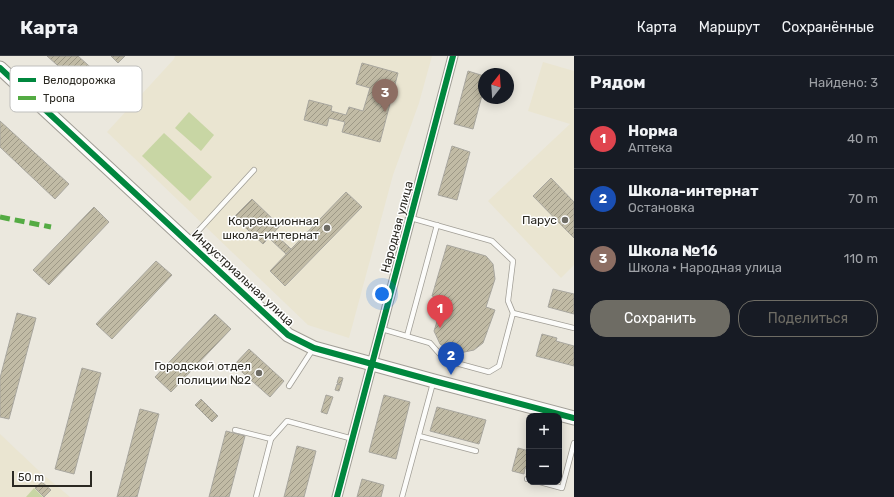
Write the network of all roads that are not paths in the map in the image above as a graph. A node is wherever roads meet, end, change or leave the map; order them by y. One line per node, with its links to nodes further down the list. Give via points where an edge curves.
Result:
1 (453, 56): 6 (street, Народная улица)
2 (0, 68): 3 (street, Индустриальная улица)
3 (10, 77)
4 (48, 112): 8 (street, Индустриальная улица)
5 (254, 170): 8 (lane)
6 (411, 218): 7 (lane); 11 (street, Народная улица)
7 (437, 225): 9 (lane, via 492,241 513,261 508,301); 12 (lane)
8 (188, 242): 13 (street, Индустриальная улица, via 288,335)
9 (513, 313): 10 (lane); 12 (lane, via 500,366 489,372 444,360 430,343)
10 (574, 328)
11 (382, 329): 12 (lane); 14 (street, Народная улица)
12 (407, 336)
13 (314, 348): 14 (street, Индустриальная улица); 16 (lane)
14 (372, 364): 15 (street, Индустриальная улица); 21 (street, Народная улица)
15 (434, 382): 17 (street, Индустриальная улица); 19 (lane)
16 (289, 386)
17 (574, 418)
18 (235, 430): 20 (lane)
19 (419, 436): 23 (lane); 27 (lane)
20 (271, 439): 21 (lane, via 287,421); 25 (lane)
21 (353, 439): 26 (street, Народная улица)
22 (574, 443): 24 (lane, via 562,488)
23 (476, 451)
24 (551, 485)
25 (256, 497)
26 (337, 497)
27 (402, 497)

